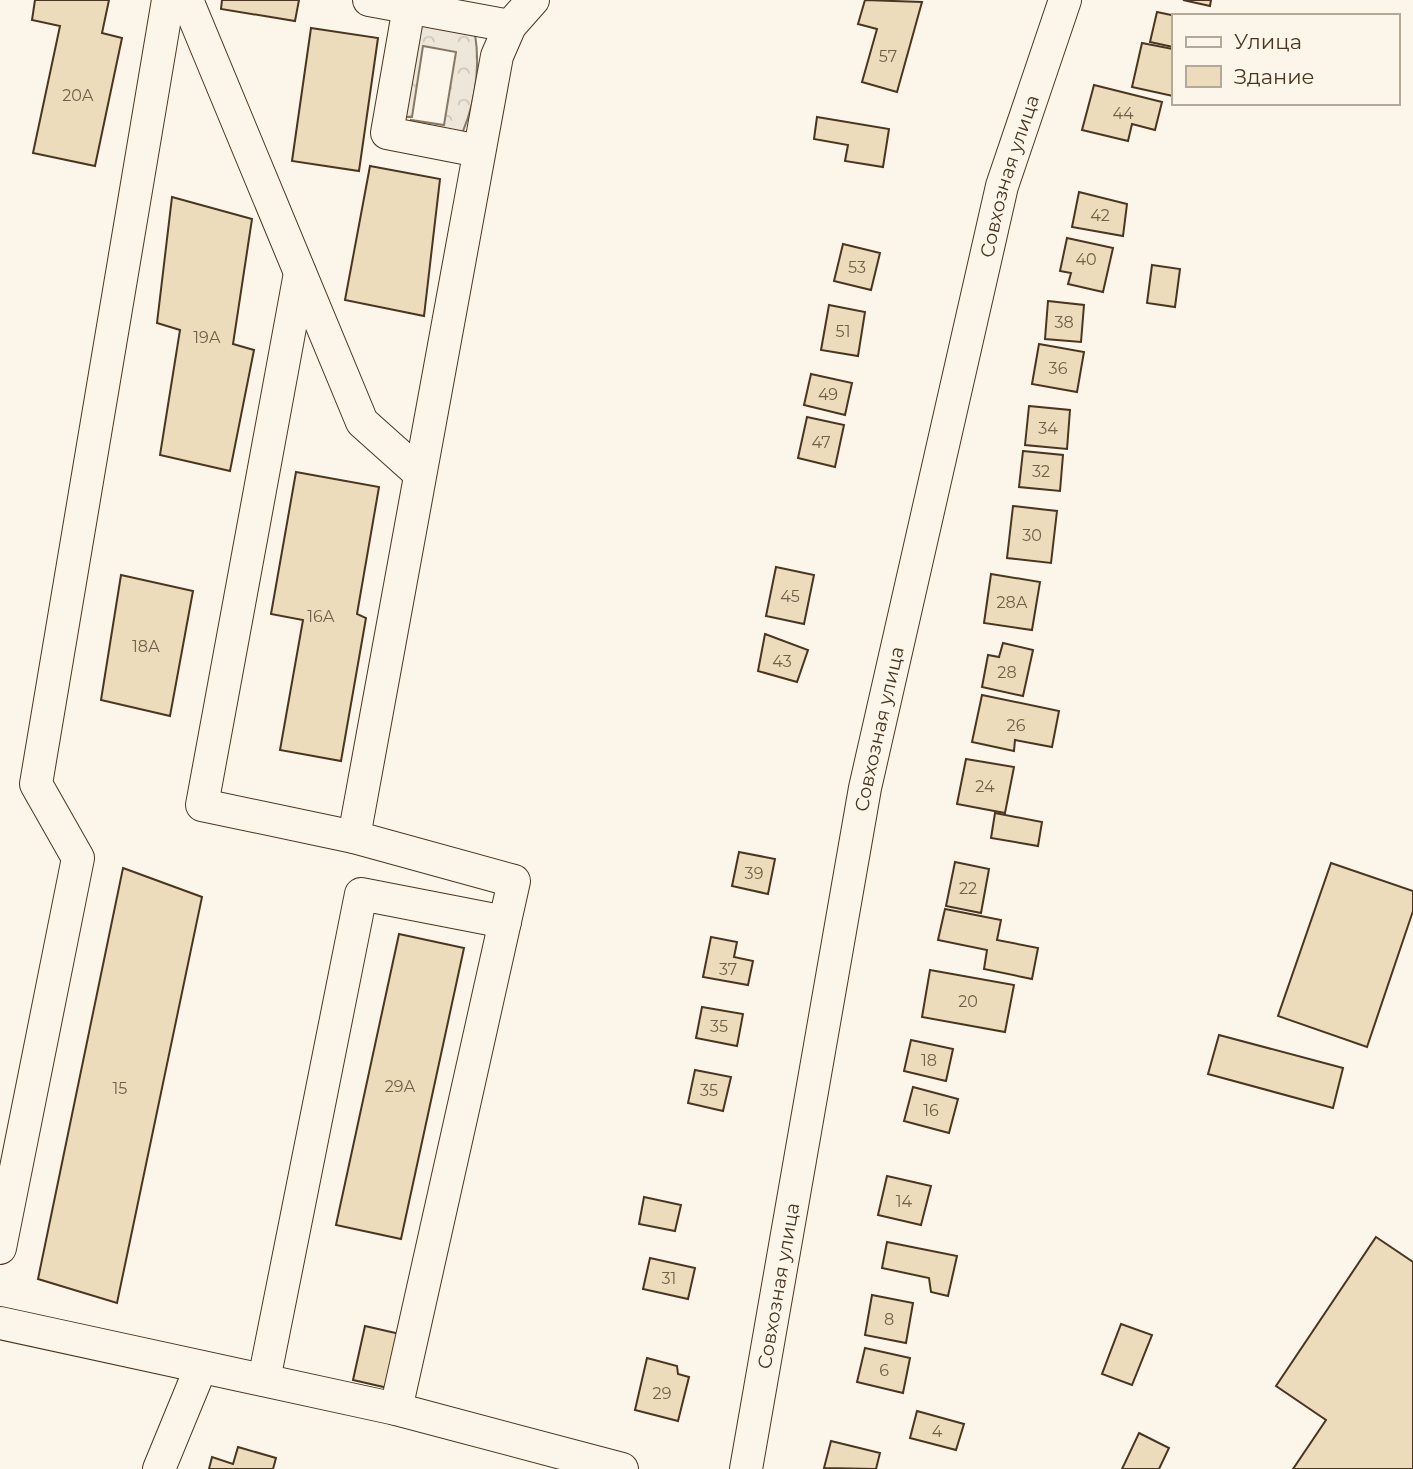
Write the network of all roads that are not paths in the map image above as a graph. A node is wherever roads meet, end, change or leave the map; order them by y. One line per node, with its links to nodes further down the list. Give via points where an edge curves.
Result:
1 (168, 0): 13 (street, via 36,784 78,858)
2 (187, 0): 9 (street)
3 (369, 0): 6 (street)
4 (533, 0): 7 (street)
5 (1065, 0): 20 (street, Совхозная улица, via 1002,186 865,788)
6 (409, 8): 7 (street); 8 (street, via 387,133)
7 (510, 26): 8 (street, via 496,56)
8 (479, 151): 10 (street)
9 (300, 273): 10 (street, via 362,422); 11 (street, via 202,805)
10 (419, 473): 11 (street)
11 (354, 836): 12 (street, via 514,880)
12 (505, 922): 16 (street, via 361,894); 17 (street)
13 (0, 1248)
14 (0, 1323): 15 (street)
15 (201, 1367): 16 (street); 18 (street)
16 (264, 1380): 17 (street)
17 (396, 1409): 19 (street)
18 (159, 1469)
19 (622, 1469)
20 (746, 1469)

